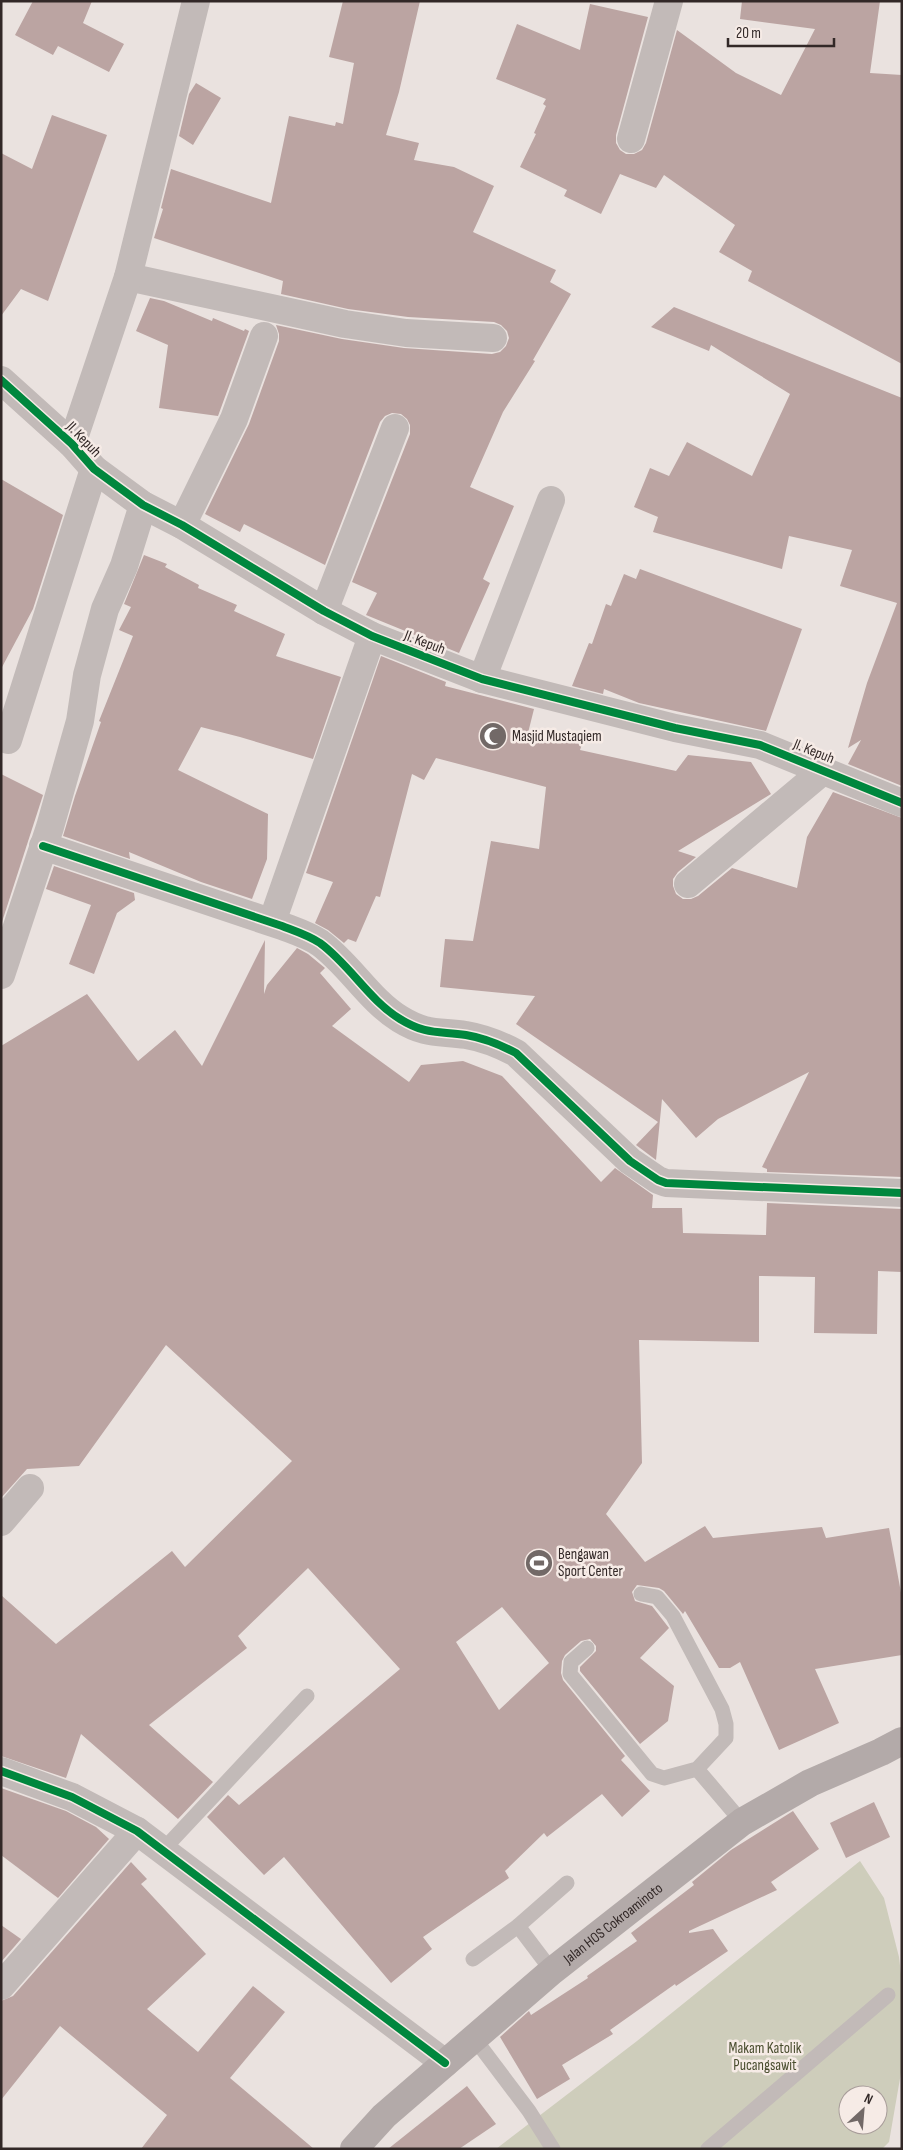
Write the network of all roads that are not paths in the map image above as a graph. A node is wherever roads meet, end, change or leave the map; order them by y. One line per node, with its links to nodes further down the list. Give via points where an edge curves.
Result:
1 (196, 1): 4 (street)
2 (662, 2): 3 (street)
3 (631, 139)
4 (128, 277): 6 (street, via 345,324 406,333); 9 (street)
5 (264, 336): 13 (street, via 234,419)
6 (493, 338)
7 (1, 380): 9 (street, Jl. Kepuh)
8 (395, 428): 14 (street)
9 (72, 444): 10 (street, Jl. Kepuh)
10 (94, 469): 12 (street, Jl. Kepuh); 17 (street)
11 (551, 500): 16 (street)
12 (143, 505): 13 (street, Jl. Kepuh); 20 (street, via 124,566 105,609 87,674 80,722)
13 (182, 526): 14 (street, Jl. Kepuh)
14 (324, 611): 15 (street, Jl. Kepuh)
15 (372, 636): 16 (street, Jl. Kepuh); 22 (street)
16 (482, 679): 18 (street, Jl. Kepuh, via 675,728 760,745)
17 (8, 740)
18 (824, 770): 19 (street, Jl. Kepuh); 21 (street)
19 (902, 803)
20 (43, 846): 22 (street); 23 (street)
21 (688, 884)
22 (272, 922): 24 (street, via 320,943 399,1019 420,1030 497,1042 516,1053 630,1161 666,1184)
23 (1, 975)
24 (902, 1193)
25 (30, 1488): 26 (street)
26 (1, 1522)
27 (641, 1594): 31 (lane, via 656,1596 673,1616 722,1709 726,1738)
28 (586, 1648): 31 (lane, via 571,1662 570,1674 652,1774 664,1778)
29 (307, 1696): 35 (lane)
30 (902, 1741): 33 (main road, Jalan HOS Cokroaminoto, via 810,1783)
31 (697, 1769): 33 (lane)
32 (1, 1771): 34 (street, via 72,1797)
33 (742, 1822): 39 (main road, Jalan HOS Cokroaminoto)
34 (136, 1831): 35 (street); 40 (street)
35 (162, 1851): 43 (street)
36 (567, 1883): 37 (lane)
37 (518, 1926): 38 (lane); 39 (lane)
38 (472, 1959)
39 (552, 1971): 42 (main road, Jalan HOS Cokroaminoto)
40 (1, 1986)
41 (888, 1995): 46 (lane)
42 (474, 2038): 43 (main road, Jalan HOS Cokroaminoto); 45 (lane)
43 (444, 2063): 44 (main road, Jalan HOS Cokroaminoto, via 384,2116)
44 (354, 2149)
45 (553, 2149)
46 (708, 2149)

